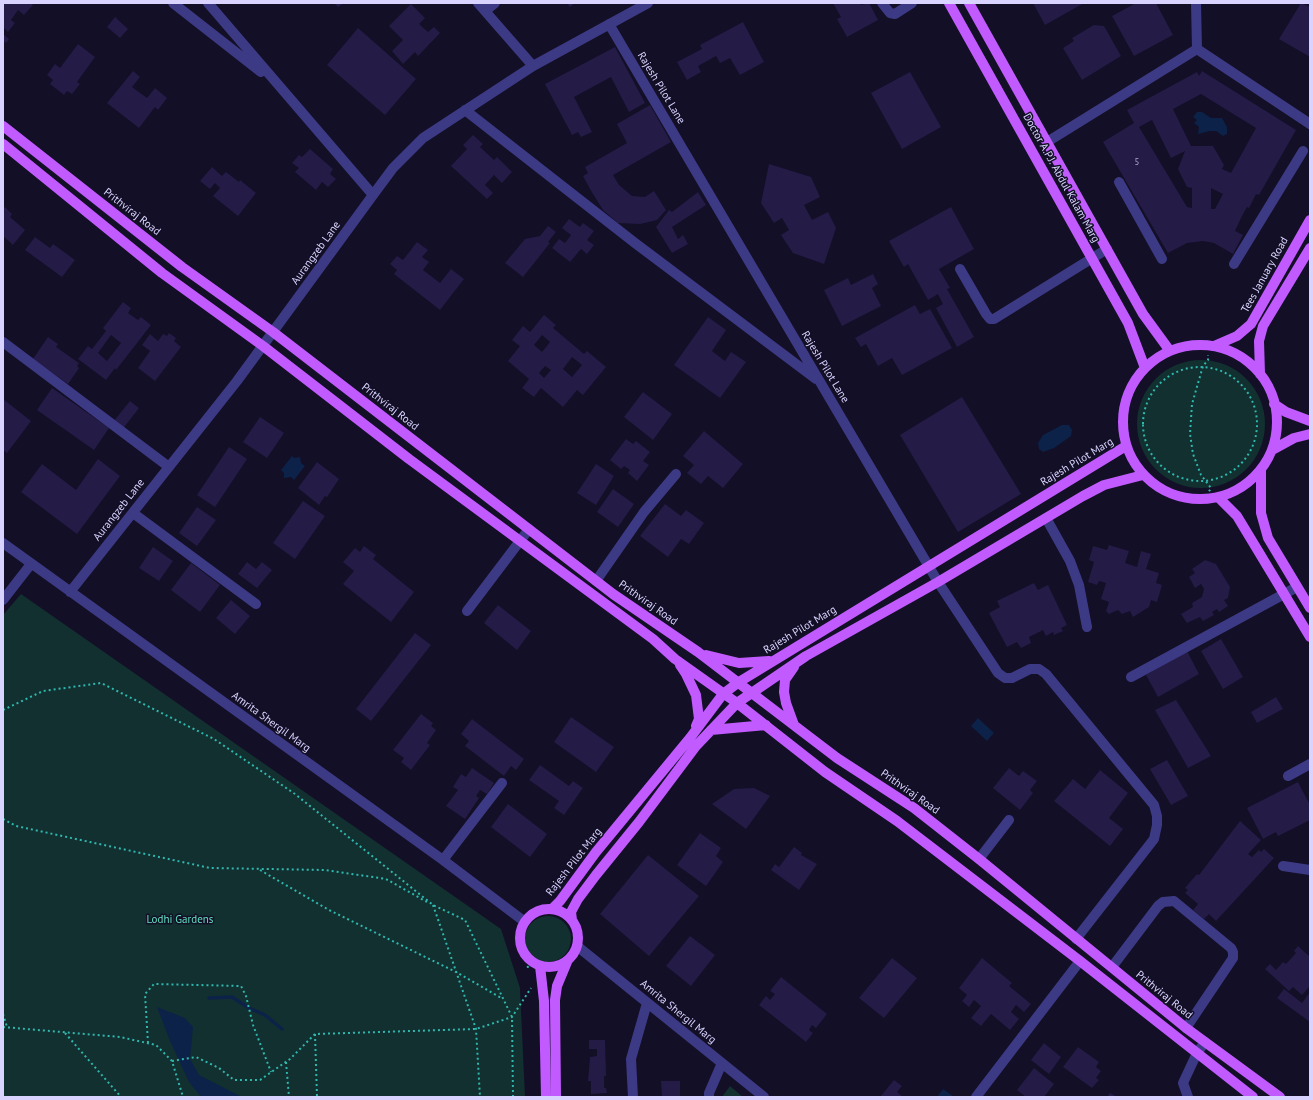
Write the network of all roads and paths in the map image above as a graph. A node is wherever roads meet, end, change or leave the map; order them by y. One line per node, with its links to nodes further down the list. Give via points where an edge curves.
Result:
1 (173, 3): 15 (street)
2 (208, 3): 15 (street)
3 (478, 3): 11 (street)
4 (495, 3): 11 (street)
5 (648, 3): 12 (street, Aurangzeb Lane)
6 (882, 3): 7 (street, via 890,13 895,14)
7 (912, 3)
8 (948, 3): 27 (main road, Doctor A.P.J. Abdul Kalam Marg)
9 (969, 3): 19 (main road, Doctor A.P.J. Abdul Kalam Marg)
10 (1196, 3): 13 (street)
11 (485, 11): 14 (street)
12 (609, 24): 14 (street, Aurangzeb Lane); 39 (street, Rajesh Pilot Lane)
13 (1196, 49): 17 (street); 19 (street)
14 (533, 66): 16 (street, Aurangzeb Lane)
15 (280, 86): 23 (street)
16 (465, 110): 23 (street, Aurangzeb Lane, via 423,138 393,168); 39 (street, via 635,243)
17 (1310, 124)
18 (3, 126): 31 (main road, Prithviraj Road, via 182,267)
19 (1047, 142): 26 (main road, Doctor A.P.J. Abdul Kalam Marg)
20 (3, 144): 33 (main road, via 162,273)
21 (1303, 151): 29 (street)
22 (1119, 182): 28 (street)
23 (373, 195): 31 (street, Aurangzeb Lane)
24 (1310, 220): 34 (main road, Tees January Road, via 1251,324 1238,336)
25 (1310, 248): 38 (main road, via 1264,326 1259,341)
26 (1107, 249): 27 (street); 35 (main road, Doctor A.P.J. Abdul Kalam Marg, via 1143,314)
27 (1092, 258): 30 (street, via 994,319 990,319 986,314); 37 (main road, Doctor A.P.J. Abdul Kalam Marg, via 1128,323)
28 (1162, 259)
29 (1234, 264)
30 (960, 269)
31 (273, 332): 33 (street, Aurangzeb Lane); 54 (main road, Prithviraj Road)
32 (3, 342): 45 (street)
33 (263, 346): 45 (street, Aurangzeb Lane); 55 (main road, via 409,459)
34 (1211, 346): 35 (main road, via 1189,346); 36 (path, via 1208,360); 38 (main road, via 1231,352 1247,361)
35 (1170, 351): 37 (main road)
36 (1202, 366): 49 (path, via 1192,404 1190,434 1193,454 1201,475); 49 (path, via 1225,372 1244,387 1254,403 1258,422 1256,441 1247,458 1234,471); 49 (path, via 1179,370 1160,384 1147,403 1143,427 1149,450 1163,468 1184,480)
37 (1145, 368): 43 (main road, via 1132,385 1125,404 1123,425)
38 (1260, 374): 40 (main road, via 1269,388)
39 (820, 382): 58 (street, Rajesh Pilot Lane)
40 (1274, 404): 41 (main road, via 1286,412); 44 (main road, via 1277,427)
41 (1310, 420)
42 (1310, 434): 44 (main road, via 1294,438)
43 (1126, 446): 48 (main road, via 1133,462); 58 (main road, Rajesh Pilot Marg)
44 (1272, 450): 46 (main road)
45 (169, 467): 52 (street, Aurangzeb Lane)
46 (1261, 469): 50 (main road, via 1249,482); 61 (main road, via 1261,513 1268,538)
47 (676, 474): 59 (street, via 644,512)
48 (1143, 475): 51 (main road, via 1161,489 1182,498); 53 (main road, via 1104,485)
49 (1208, 482): 51 (path, via 1211,488)
50 (1219, 498): 51 (main road); 63 (main road, via 1237,516)
51 (1204, 500)
52 (133, 513): 62 (street, Aurangzeb Lane); 65 (street)
53 (1046, 518): 60 (main road); 68 (street, via 1079,586)
54 (529, 529): 55 (street); 59 (main road, Prithviraj Road)
55 (521, 540): 67 (street); 73 (main road, via 653,639)
56 (3, 544): 57 (street, Amrita Shergil Marg)
57 (31, 564): 62 (street, Amrita Shergil Marg); 64 (street)
58 (929, 566): 60 (street, Rajesh Pilot Lane); 72 (main road, Rajesh Pilot Marg)
59 (596, 581): 70 (main road, Prithviraj Road)
60 (938, 582): 71 (main road); 98 (street, Rajesh Pilot Lane, via 998,673 1005,678 1012,678 1030,669 1039,669 1046,674 1154,805 1157,816 1154,839)
61 (1297, 587): 63 (street); 66 (main road)
62 (70, 592): 90 (street, Amrita Shergil Marg)
63 (1284, 594): 69 (main road); 74 (street)
64 (3, 600)
65 (256, 604)
66 (1310, 608)
67 (466, 611)
68 (1087, 627)
69 (1310, 636)
70 (698, 652): 72 (main road, via 739,663 767,662); 75 (main road, Prithviraj Road)
71 (806, 656): 76 (main road); 81 (main road, via 785,680 786,703)
72 (778, 658): 75 (main road, Rajesh Pilot Marg)
73 (675, 659): 77 (main road); 83 (main road, via 692,685 699,708 699,719)
74 (1131, 677)
75 (739, 682): 76 (main road, Prithviraj Road); 77 (main road, Rajesh Pilot Marg)
76 (752, 692): 78 (main road); 81 (main road, Prithviraj Road)
77 (723, 694): 78 (main road); 83 (main road, Rajesh Pilot Marg)
78 (737, 703): 80 (main road); 82 (main road)
79 (3, 710): 94 (path, via 43,691 101,682 214,739 295,794)
80 (766, 725): 82 (main road); 101 (main road, via 825,772 897,821)
81 (795, 725): 89 (main road, Prithviraj Road, via 837,758 914,808)
82 (711, 730): 96 (main road, via 582,894 571,912)
83 (690, 738): 95 (main road, Rajesh Pilot Marg)
84 (1310, 764): 85 (street)
85 (1288, 776)
86 (502, 783): 90 (street)
87 (3, 819): 92 (path, via 16,826 210,868)
88 (1008, 820): 89 (street)
89 (980, 859): 98 (main road, Prithviraj Road)
90 (443, 860): 97 (street, Amrita Shergil Marg)
91 (1283, 866): 93 (street)
92 (259, 869): 94 (path, via 325,870 386,879); 106 (path, via 328,910)
93 (1310, 870)
94 (433, 905): 106 (path); 108 (path, via 465,920)
95 (552, 909): 96 (main road, via 561,911); 97 (main road, via 535,913)
96 (572, 920): 99 (main road, via 578,932)
97 (525, 922): 100 (main road, via 520,939)
98 (1076, 939): 104 (main road, Prithviraj Road)
99 (577, 946): 102 (main road); 109 (street, Amrita Shergil Marg)
100 (526, 956): 103 (main road); 105 (path)
101 (1080, 961): 120 (main road); 136 (street)
102 (567, 962): 103 (main road, via 554,967); 132 (main road, via 557,986 555,1000)
103 (540, 966): 131 (main road, via 544,1001)
104 (1112, 967): 114 (main road, Prithviraj Road); 114 (street, via 1158,906 1163,902 1174,901 1233,952 1232,958)
105 (529, 971)
106 (456, 972): 108 (path); 115 (path)
107 (532, 987): 111 (path)
108 (502, 998): 111 (path)
109 (647, 1003): 123 (street, Amrita Shergil Marg); 133 (street, via 631,1059)
110 (3, 1014): 113 (path)
111 (512, 1017): 115 (path); 130 (path)
112 (3, 1027): 113 (path)
113 (7, 1027): 116 (path)
114 (1186, 1028): 118 (main road, Prithviraj Road)
115 (476, 1029): 117 (path); 129 (path)
116 (64, 1032): 119 (path, via 120,1037); 125 (path)
117 (315, 1034): 122 (path); 128 (path)
118 (1205, 1042): 120 (street); 139 (main road, Prithviraj Road)
119 (148, 1043): 121 (path, via 156,1045); 124 (path, via 145,994 154,984 241,986)
120 (1197, 1054): 137 (street, via 1184,1083); 138 (main road)
121 (172, 1061): 124 (path, via 196,1057 219,1068 234,1080 260,1080); 126 (path)
122 (286, 1062): 124 (path); 127 (path)
123 (722, 1063): 134 (street); 135 (street, Amrita Shergil Marg)
124 (271, 1072)
125 (121, 1097)
126 (183, 1097)
127 (289, 1097)
128 (318, 1097)
129 (480, 1097)
130 (514, 1097)
131 (546, 1097)
132 (556, 1097)
133 (633, 1097)
134 (709, 1097)
135 (764, 1097)
136 (976, 1097)
137 (1188, 1097)
138 (1253, 1097)
139 (1280, 1097)

